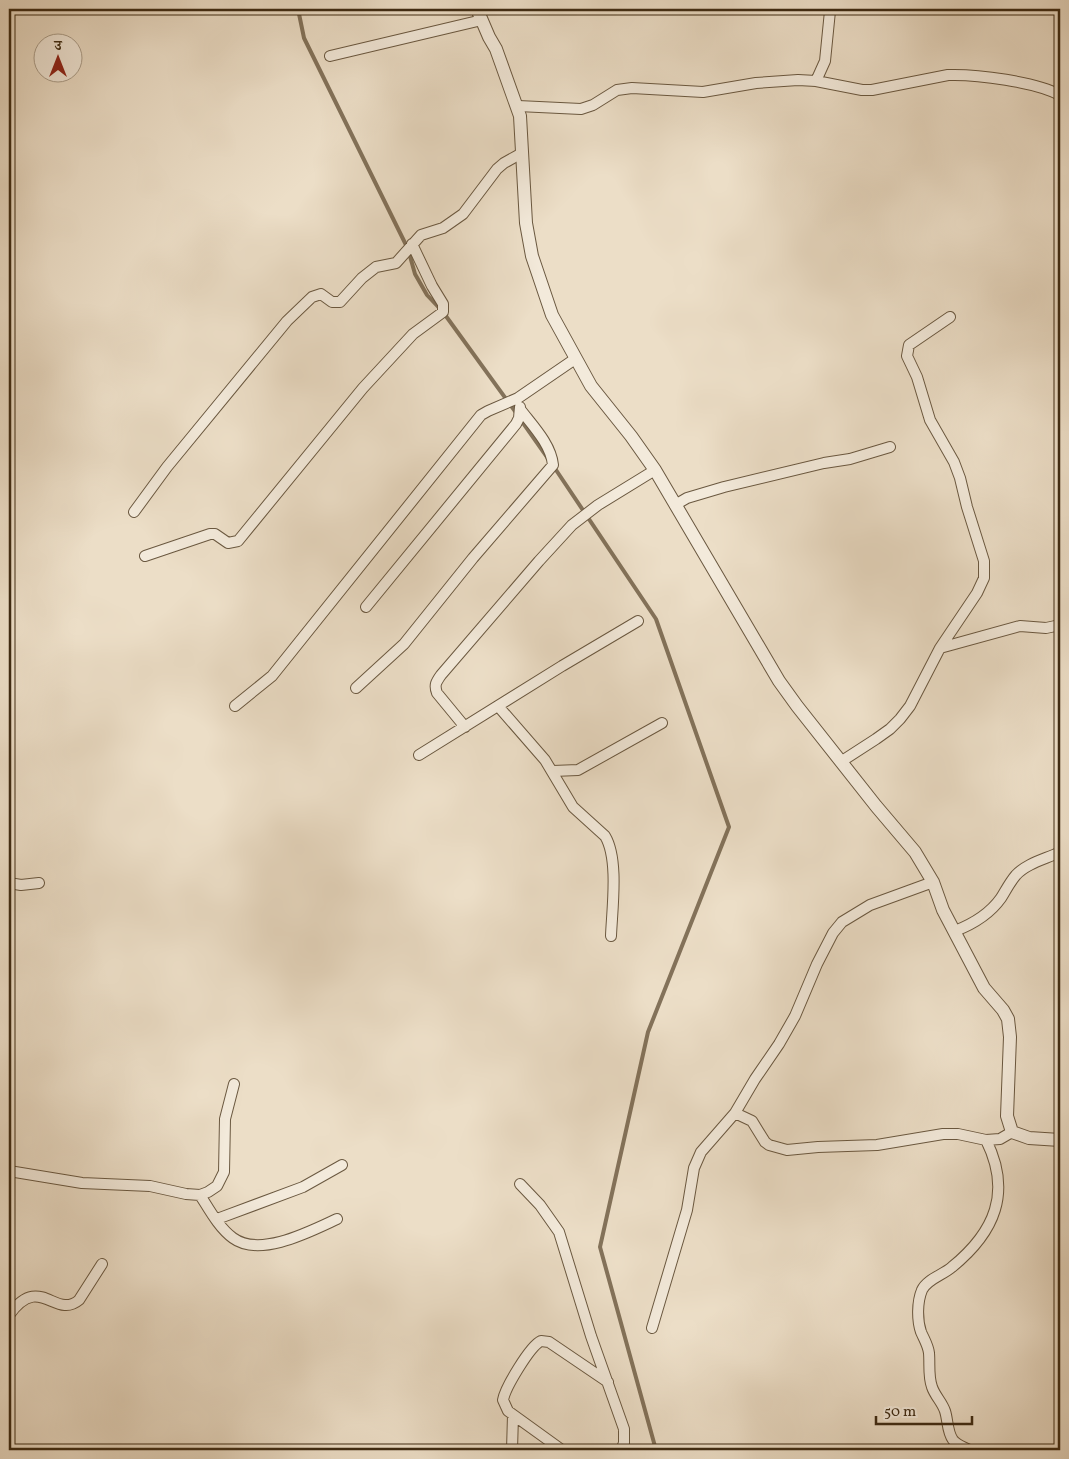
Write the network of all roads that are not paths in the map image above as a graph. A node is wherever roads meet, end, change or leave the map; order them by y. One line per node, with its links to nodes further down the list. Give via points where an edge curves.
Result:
1 (830, 11): 4 (street, via 825,61)
2 (480, 14): 3 (street); 6 (street)
3 (330, 56)
4 (816, 81): 5 (street, via 872,90 960,75 1048,88); 6 (street, via 756,83 703,92 632,88 617,90 581,109)
5 (1060, 95)
6 (518, 106): 7 (street)
7 (522, 153): 8 (street, via 496,169 463,214 443,228 426,232); 10 (street, via 526,223 532,256 552,315)
8 (412, 244): 16 (street, via 396,263 380,265 371,271 340,302 332,302 318,294 305,303 287,321); 17 (street, via 443,304 443,312 413,334 363,388 238,541 228,543 210,534)
9 (950, 317): 21 (street, via 909,345 907,356 930,420 954,462 984,561 982,585)
10 (575, 359): 11 (street); 14 (street, via 591,386)
11 (521, 396): 12 (street); 23 (street, via 481,415 272,676)
12 (520, 409): 18 (street, via 513,429); 22 (street, via 547,447 553,465 404,644)
13 (890, 447): 15 (street, via 724,487)
14 (655, 470): 15 (street); 26 (street, via 581,518 539,561 436,682 437,693)
15 (675, 504): 28 (street, via 779,681)
16 (134, 512)
17 (145, 556)
18 (366, 607)
19 (638, 621): 24 (street)
20 (1060, 625): 21 (street, via 1046,628 1020,626)
21 (940, 648): 28 (street, via 900,719)
22 (356, 688)
23 (234, 706)
24 (498, 706): 26 (street); 29 (street)
25 (662, 723): 29 (street, via 578,770)
26 (465, 727): 27 (street)
27 (419, 755)
28 (842, 761): 31 (street, via 915,852)
29 (553, 771): 35 (street, via 573,807 605,836 611,848)
30 (1060, 852): 34 (street, via 1023,869 994,907)
31 (933, 882): 34 (street); 37 (street, via 870,905 842,922 816,964 795,1016)
32 (9, 883): 33 (street)
33 (39, 884)
34 (955, 931): 38 (street, via 984,988 1008,1019 1007,1116)
35 (611, 936)
36 (234, 1084): 44 (street, via 225,1119 224,1172 216,1186)
37 (735, 1113): 39 (street, via 752,1121 764,1142 787,1150 877,1145 943,1134); 49 (street, via 701,1152 694,1168 686,1210)
38 (1012, 1132): 39 (street, via 1000,1140); 40 (street, via 1029,1138)
39 (986, 1140): 55 (street, via 997,1176 994,1215 962,1259 926,1285 920,1299 920,1330 928,1347 932,1386 945,1409 950,1435 957,1444)
40 (1060, 1140)
41 (342, 1165): 45 (street, via 303,1187)
42 (9, 1172): 44 (street, via 82,1183 144,1185)
43 (520, 1184): 50 (street, via 559,1232)
44 (200, 1195): 45 (street)
45 (217, 1219): 46 (street, via 233,1239 248,1245 280,1242)
46 (337, 1219)
47 (102, 1264): 48 (street, via 74,1304 60,1305 35,1296 19,1303)
48 (9, 1315)
49 (652, 1328)
50 (608, 1382): 51 (street, via 549,1342 541,1341 533,1348 504,1395 504,1407); 54 (street, via 624,1429)
51 (513, 1415): 52 (street); 53 (street)
52 (512, 1450)
53 (562, 1450)
54 (622, 1450)
55 (969, 1450)

